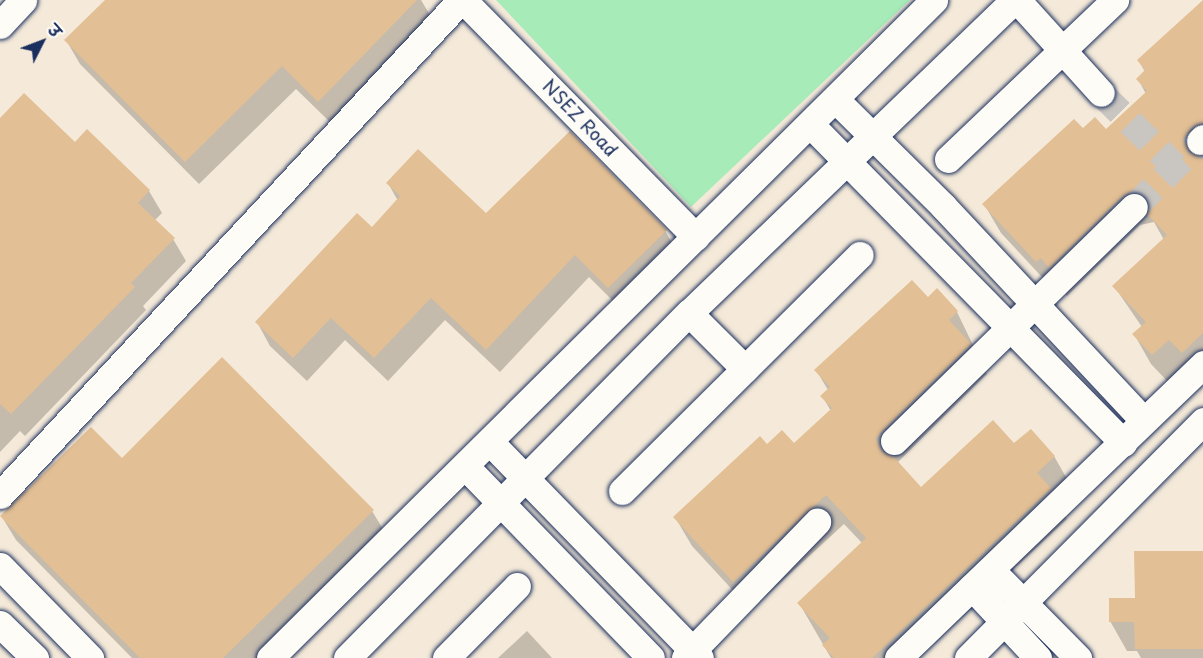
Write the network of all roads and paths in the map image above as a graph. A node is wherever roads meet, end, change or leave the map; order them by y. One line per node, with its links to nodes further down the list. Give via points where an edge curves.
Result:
1 (23, 0): 6 (lane)
2 (462, 0): 15 (lane, NSEZ Road); 31 (lane)
3 (934, 0): 9 (lane)
4 (1015, 0): 7 (lane); 11 (lane)
5 (1115, 0): 7 (lane)
6 (0, 25)
7 (1061, 50): 8 (lane); 12 (lane)
8 (1101, 93)
9 (835, 99): 10 (lane); 11 (lane)
10 (810, 124): 13 (lane); 15 (lane)
11 (872, 134): 13 (lane); 17 (lane)
12 (948, 159)
13 (849, 160): 18 (lane); 19 (lane)
14 (1134, 207): 17 (lane)
15 (696, 237): 25 (lane)
16 (860, 255): 21 (lane)
17 (1036, 305): 19 (lane); 22 (lane)
18 (689, 314): 21 (lane); 29 (lane)
19 (1014, 327): 24 (lane); 26 (lane)
20 (1203, 364): 22 (lane)
21 (745, 369): 30 (lane)
22 (1144, 421): 26 (lane)
23 (1203, 421): 33 (lane)
24 (894, 441)
25 (490, 442): 27 (lane); 29 (lane)
26 (1124, 443): 28 (lane)
27 (465, 466): 32 (lane); 44 (lane)
28 (1094, 471): 33 (lane); 36 (lane)
29 (526, 478): 32 (lane); 41 (lane)
30 (622, 490)
31 (0, 495)
32 (500, 504): 45 (lane); 47 (lane)
33 (1122, 504): 38 (lane)
34 (817, 522): 41 (lane)
35 (0, 566): 43 (lane)
36 (982, 579): 38 (lane); 39 (lane); 48 (lane)
37 (517, 586): 46 (lane)
38 (1024, 604): 39 (lane); 51 (lane)
39 (1005, 623): 49 (lane); 50 (lane)
40 (0, 624): 42 (lane)
41 (693, 656)
42 (35, 658)
43 (90, 658)
44 (270, 658)
45 (347, 658)
46 (446, 658)
47 (651, 658)
48 (898, 658)
49 (968, 658)
50 (1038, 658)
51 (1078, 658)

